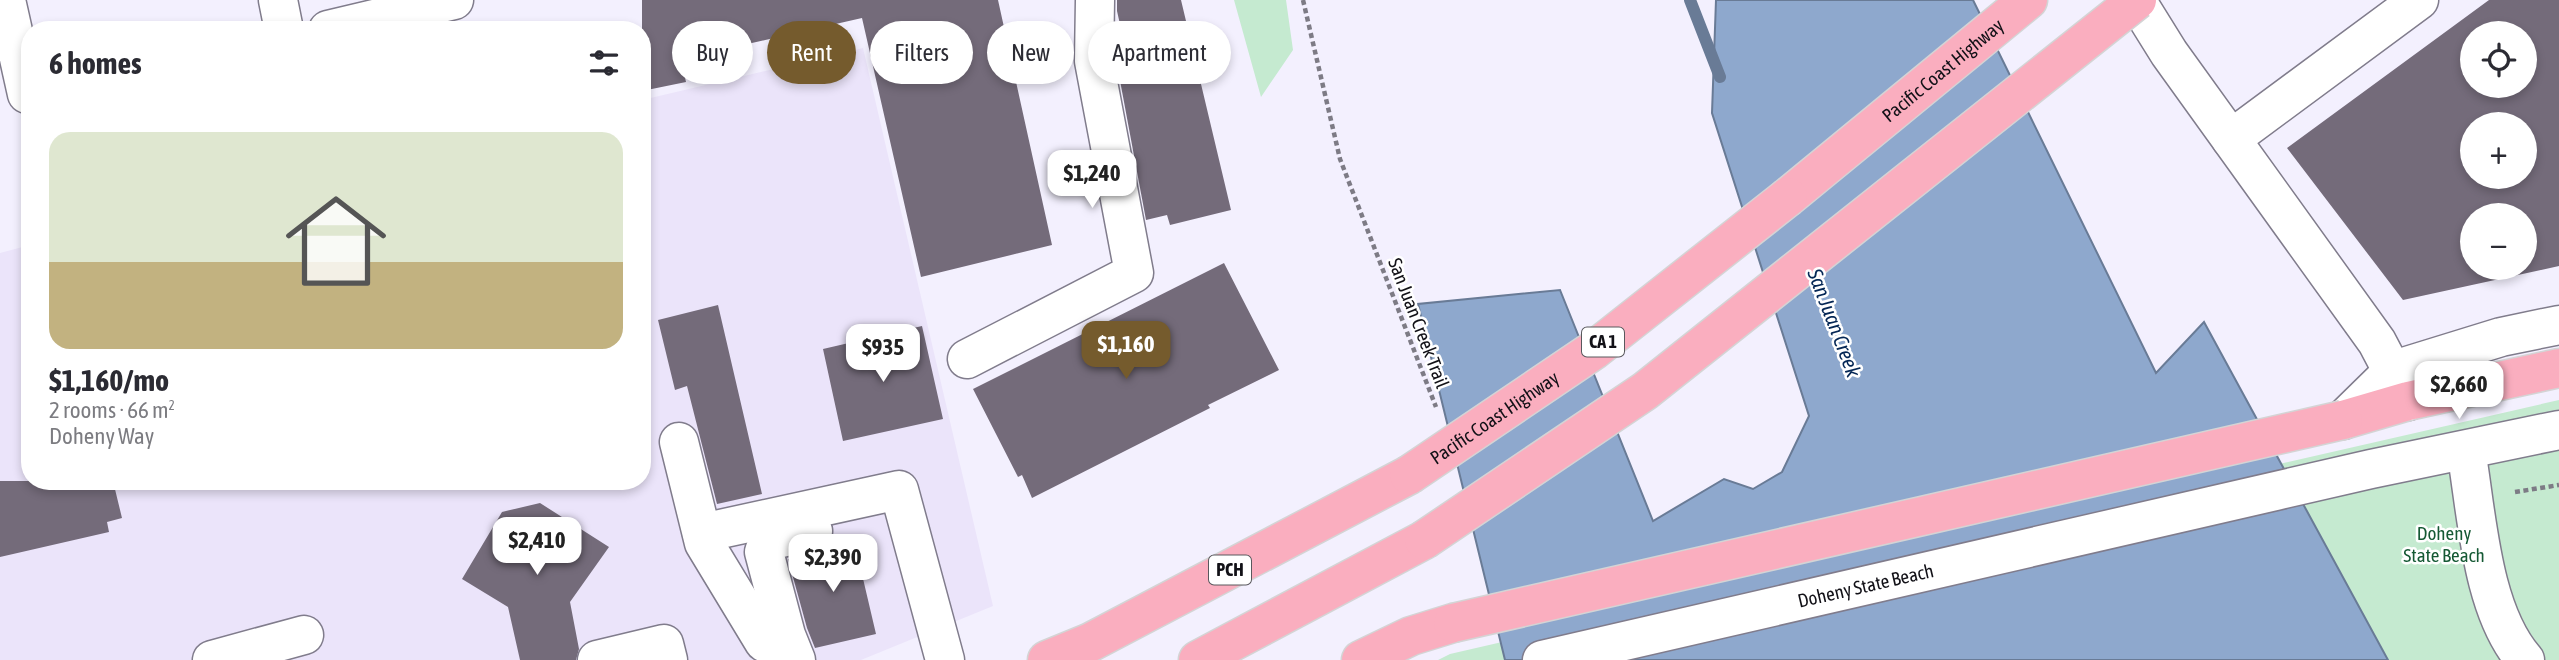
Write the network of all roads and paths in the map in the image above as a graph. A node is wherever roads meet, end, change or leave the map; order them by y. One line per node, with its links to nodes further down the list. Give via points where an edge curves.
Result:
1 (6, 0): 12 (street)
2 (278, 0): 10 (street)
3 (454, 0): 11 (street)
4 (1095, 0): 16 (street, via 1094,61 1134,273)
5 (1303, 0): 19 (path, San Juan Creek Trail, via 1339,159)
6 (1995, 0): 14 (highway)
7 (2028, 0): 14 (highway, Pacific Coast Highway / CA 1)
8 (2137, 0): 13 (street); 33 (highway, bridge, via 1646,391 1424,540)
9 (2419, 0): 13 (street)
10 (282, 21)
11 (366, 21)
12 (19, 95)
13 (2231, 139): 18 (street, via 2377,342)
14 (1788, 197): 23 (highway, Pacific Coast Highway / CA 1, bridge, via 1594,349)
15 (2559, 325): 18 (street, via 2501,337)
16 (967, 359)
17 (2559, 368): 18 (highway)
18 (2401, 385): 34 (highway, bridge, via 2343,420 1453,623 1410,636)
19 (1437, 411)
20 (2559, 430): 22 (street, Doheny State Beach)
21 (678, 442): 25 (street)
22 (2466, 450): 35 (street, Doheny State Beach); 36 (street, via 2487,582 2513,646)
23 (1409, 475): 32 (highway, Pacific Coast Highway / PCH, via 1091,642)
24 (904, 511): 25 (street, via 899,490); 30 (street, via 768,541 764,552); 31 (street)
25 (702, 533): 30 (street, via 764,642)
26 (304, 635): 27 (street)
27 (212, 660)
28 (597, 660): 29 (street, via 664,644)
29 (668, 660)
30 (795, 660)
31 (946, 660)
32 (1047, 660)
33 (1198, 660)
34 (1362, 660)
35 (1542, 660)
36 (2525, 660)

